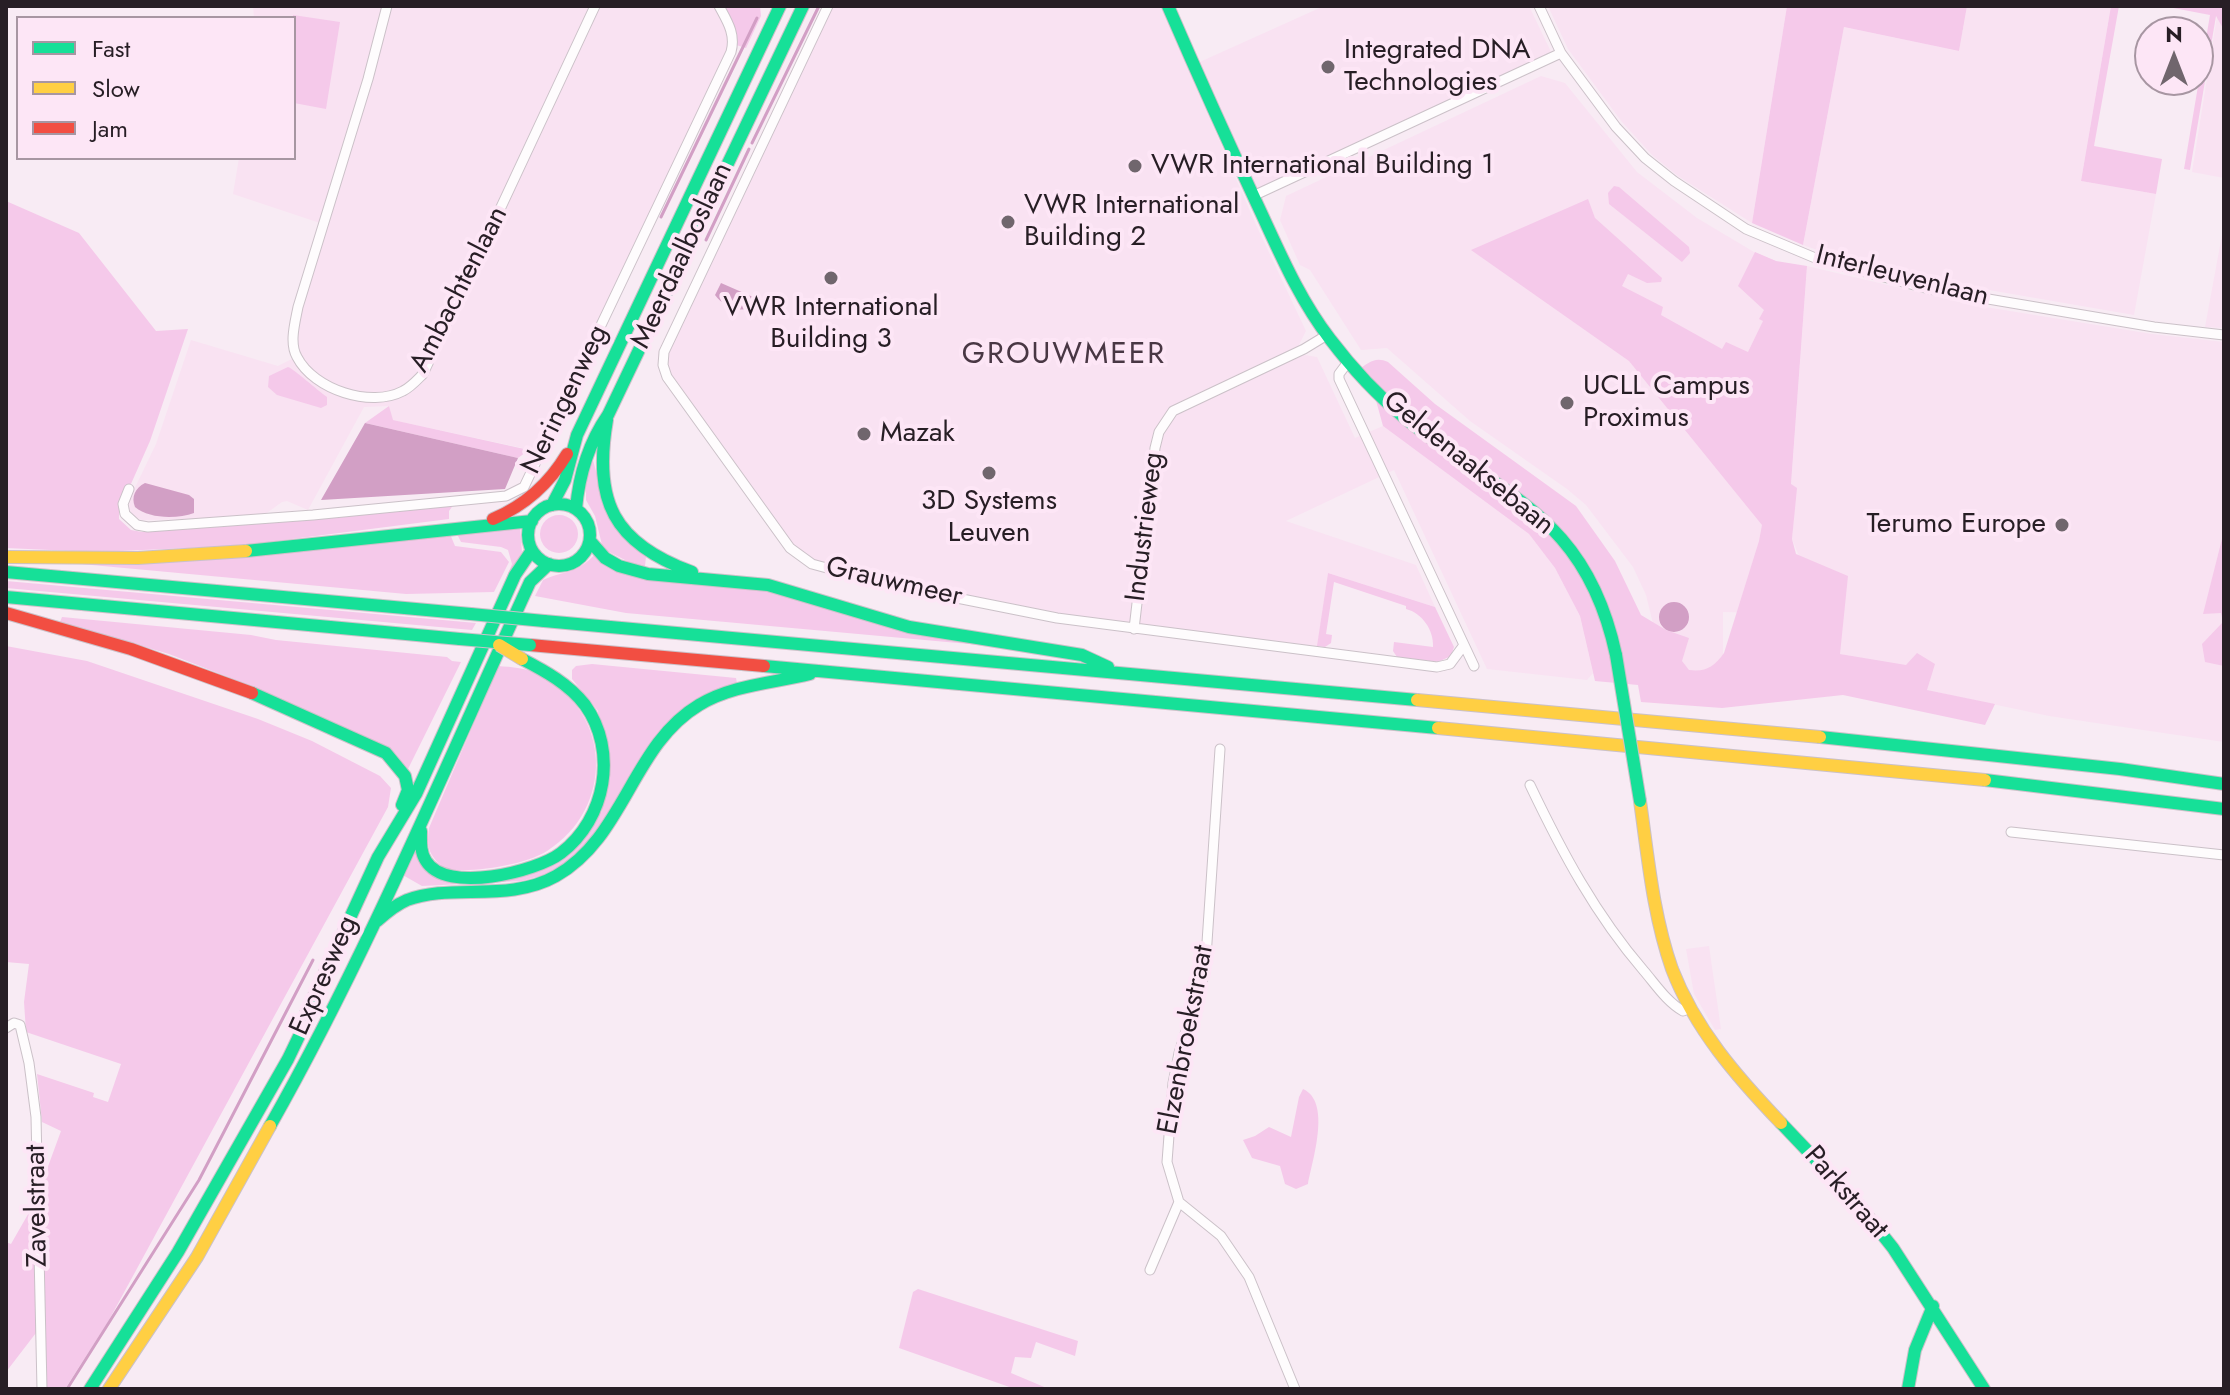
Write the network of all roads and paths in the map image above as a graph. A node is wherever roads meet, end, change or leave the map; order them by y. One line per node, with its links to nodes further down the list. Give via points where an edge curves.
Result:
1 (387, 6): 2 (street, Ambachtenlaan, via 293,332 297,357 313,377 330,388 375,398 405,390 423,374)
2 (595, 6)
3 (719, 6): 16 (street, Neringenweg, via 730,27 731,52 524,487 506,496 148,527 125,514)
4 (828, 6): 29 (street, Grauwmeer, via 664,352 667,377 790,548 812,564 927,593)
5 (1168, 6): 10 (main road, Geldenaaksebaan)
6 (1539, 6): 9 (street, Interleuvenlaan)
7 (776, 9): 15 (main road, Meerdaalboslaan)
8 (800, 9): 14 (main road, Meerdaalboslaan)
9 (1561, 53): 10 (street); 12 (street, Interleuvenlaan, via 1645,158 1709,207 1778,243 1820,260 1929,289)
10 (1253, 196): 11 (main road, Geldenaaksebaan)
11 (1327, 335): 13 (main road, Geldenaaksebaan); 29 (street, Industrieweg, via 1173,411 1164,421 1155,448)
12 (2224, 335)
13 (1348, 362): 31 (street, Geldenaaksebaan, via 1339,379); 39 (main road, Geldenaaksebaan, bridge, via 1402,415 1536,511 1580,563 1609,624)
14 (608, 415): 18 (main road, Meerdaalboslaan, via 587,450); 26 (main road, via 602,480 625,533 651,555)
15 (577, 435): 17 (main road, Meerdaalboslaan); 20 (main road, via 532,498)
16 (129, 489)
17 (552, 505): 18 (main road); 19 (main road, Meerdaalboslaan)
18 (576, 509): 21 (main road, via 588,524)
19 (532, 521): 20 (main road); 22 (main road)
20 (473, 527): 23 (main road, via 222,555)
21 (590, 541): 24 (main road, via 577,560); 26 (main road, via 619,566)
22 (532, 550): 24 (main road); 38 (main road, Expresweg, via 515,575)
23 (6, 557)
24 (549, 564): 41 (main road, Expresweg, via 530,582)
25 (6, 572): 34 (main road, bridge)
26 (712, 579): 34 (main road, via 768,585 909,627 1082,655)
27 (6, 597): 30 (main road, bridge)
28 (6, 613): 43 (main road, via 131,649 247,691 386,753 401,768 408,790)
29 (1134, 629): 31 (street, Grauwmeer, via 1437,667 1450,664)
30 (494, 642): 33 (main road, bridge); 41 (main road, bridge, via 555,675 589,708 606,768 603,789 589,822 571,844 529,869 445,877 427,863)
31 (1464, 645): 32 (street, Geldenaaksebaan)
32 (1474, 666)
33 (819, 671): 40 (main road, via 1885,769); 46 (main road, via 737,687 682,716 656,745 605,832 557,876 500,892)
34 (1120, 673): 36 (main road, via 1841,739)
35 (1220, 749): 50 (street, Elzenbroekstraat, via 1205,972 1179,1053 1167,1148)
36 (2224, 784)
37 (1530, 785): 48 (street, Parkstraat, via 1565,858 1618,941 1670,1002 1684,1011)
38 (416, 794): 43 (main road, Expresweg); 45 (main road, via 390,855)
39 (1640, 801): 48 (main road, Parkstraat, via 1662,934)
40 (2224, 809)
41 (421, 828): 45 (main road, Expresweg)
42 (2011, 832): 44 (street)
43 (390, 834): 54 (main road, Expresweg, via 301,1032 254,1122)
44 (2224, 855)
45 (395, 878): 46 (main road); 47 (main road, Expresweg)
46 (429, 895): 47 (main road, via 403,901)
47 (374, 923): 55 (main road, Expresweg, via 313,1049 197,1257)
48 (1690, 1008): 52 (main road, Parkstraat, via 1725,1059 1858,1204)
49 (6, 1028): 53 (street, Zavelstraat, via 20,1025 36,1117)
50 (1179, 1202): 51 (street); 56 (street, via 1221,1236 1249,1277)
51 (1150, 1270)
52 (1933, 1306): 57 (main road, via 1915,1350); 58 (main road, Parkstraat)
53 (42, 1389)
54 (90, 1389)
55 (109, 1389)
56 (1295, 1389)
57 (1908, 1389)
58 (1984, 1389)

